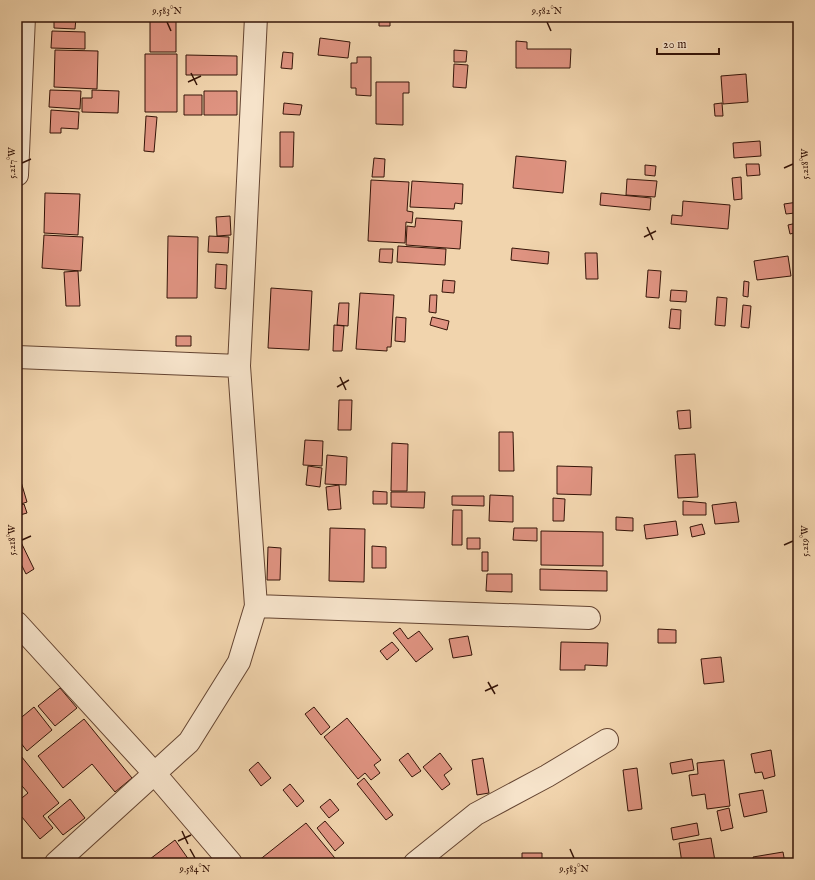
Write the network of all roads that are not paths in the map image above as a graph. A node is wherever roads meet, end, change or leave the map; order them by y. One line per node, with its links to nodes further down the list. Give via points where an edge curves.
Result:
1 (24, 17): 3 (street)
2 (256, 17): 5 (street)
3 (17, 175)
4 (17, 357): 5 (street)
5 (239, 366): 6 (street)
6 (256, 606): 7 (street); 10 (street, via 239,662 189,742)
7 (589, 618)
8 (17, 623): 10 (street)
9 (607, 740): 13 (street, via 476,814)
10 (155, 774): 11 (street); 12 (street)
11 (56, 863)
12 (231, 863)
13 (415, 863)

